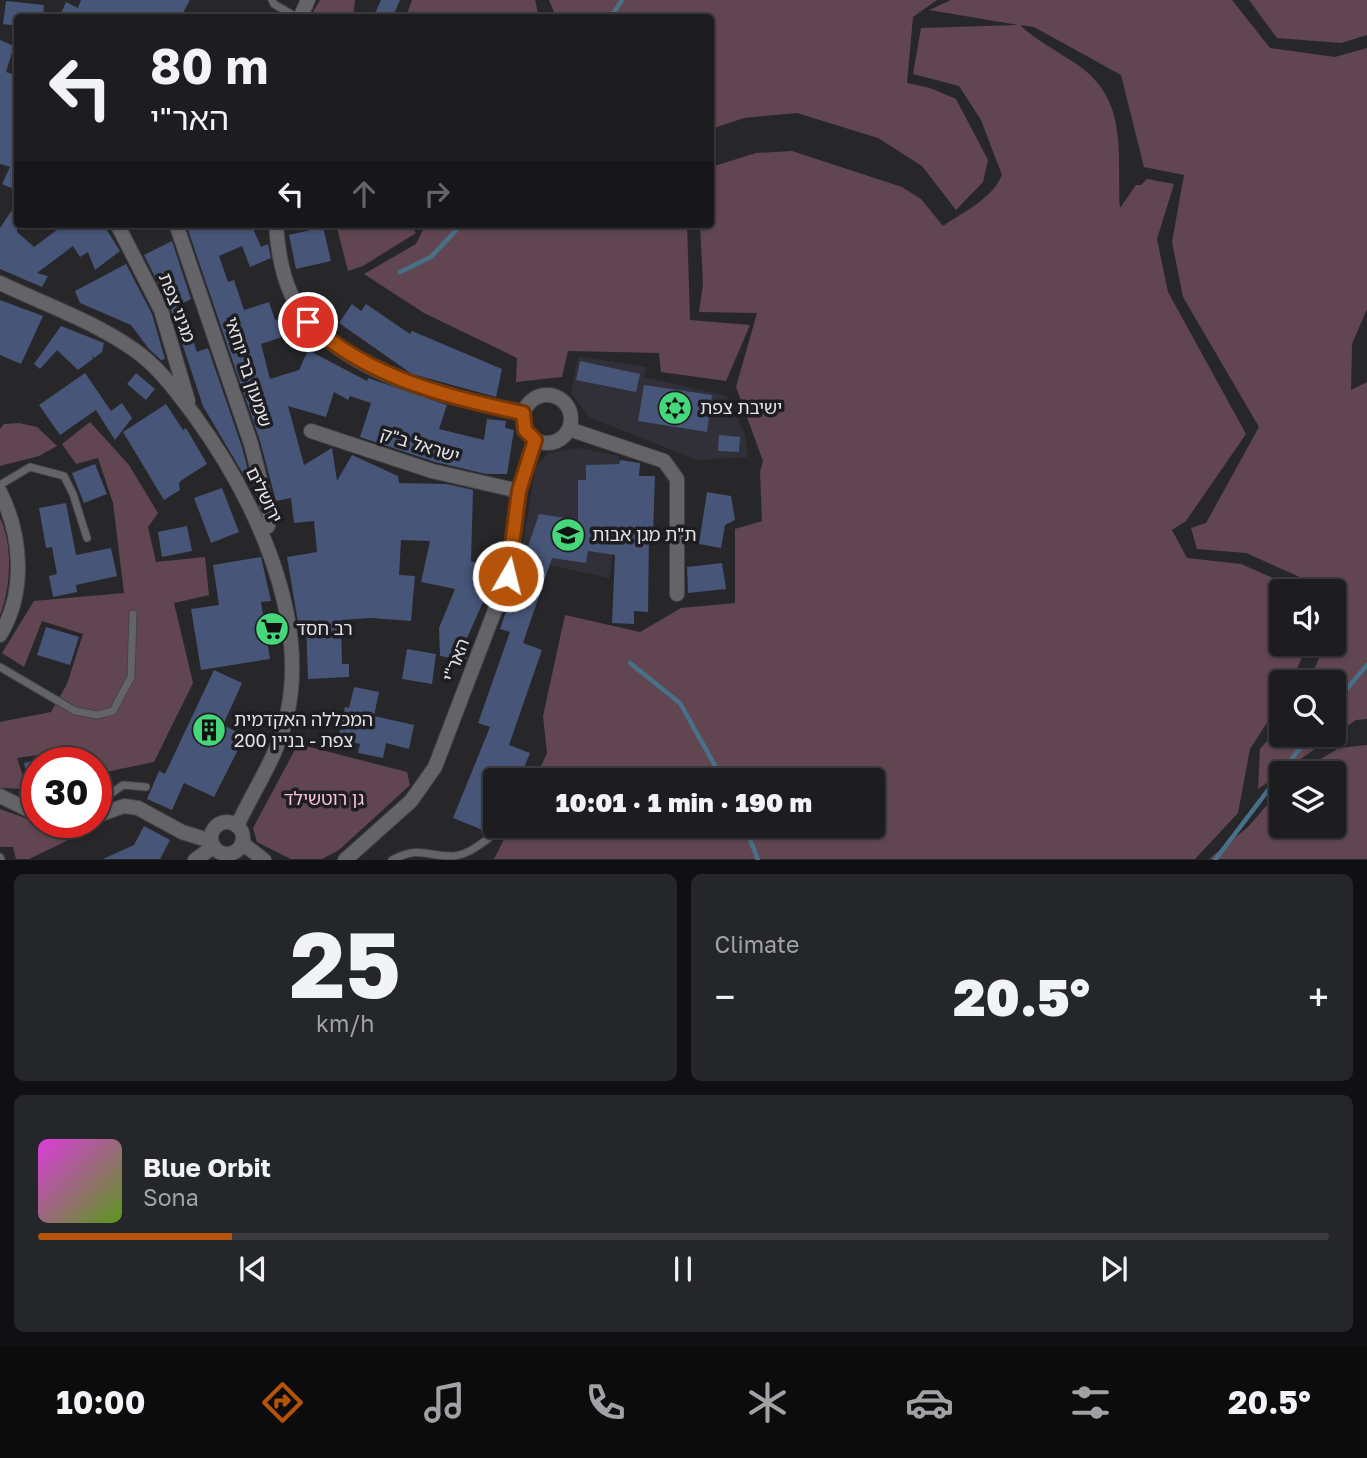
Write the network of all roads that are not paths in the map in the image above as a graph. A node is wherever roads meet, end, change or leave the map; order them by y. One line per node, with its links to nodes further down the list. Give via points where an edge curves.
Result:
1 (272, 0): 2 (lane)
2 (292, 14)
3 (119, 228): 7 (street, מגיני צפת, via 161,310)
4 (177, 228): 15 (street, שמעון בר יוחאי, via 251,444 270,517)
5 (276, 228): 8 (street, via 280,264 289,285 308,322 325,338 386,373 468,401)
6 (0, 283): 7 (street, ירושלים, via 134,349 171,384)
7 (191, 411): 15 (street, ירושלים, via 218,446)
8 (523, 413): 9 (street, via 535,398 552,395 570,412); 11 (street, via 525,430)
9 (569, 429): 11 (street, via 551,443); 17 (street, via 664,461 673,470 677,479)
10 (311, 431): 13 (street, ישראל ב"ק, via 432,471)
11 (535, 440): 13 (street, האר"י)
12 (0, 485): 16 (lane, via 30,467 64,476)
13 (519, 491): 32 (street, האר"י, via 508,576 435,767 411,801)
14 (0, 492): 19 (street, via 15,534 18,559 15,603)
15 (261, 531): 26 (street, ירושלים, via 288,624 289,708 270,764)
16 (87, 538)
17 (677, 594)
18 (133, 614): 20 (lane, via 131,677 113,711 97,715 75,711)
19 (0, 635)
20 (0, 667)
21 (146, 787): 22 (lane, via 123,785)
22 (112, 793)
23 (0, 796): 24 (street)
24 (21, 806)
25 (112, 810): 28 (street, via 138,808)
26 (237, 826): 28 (street, via 221,823 214,830); 29 (street)
27 (489, 838): 33 (lane, via 455,856 423,850)
28 (212, 844): 29 (street, via 227,854); 30 (street)
29 (242, 844): 31 (street)
30 (195, 859)
31 (264, 859)
32 (345, 859)
33 (392, 859)

